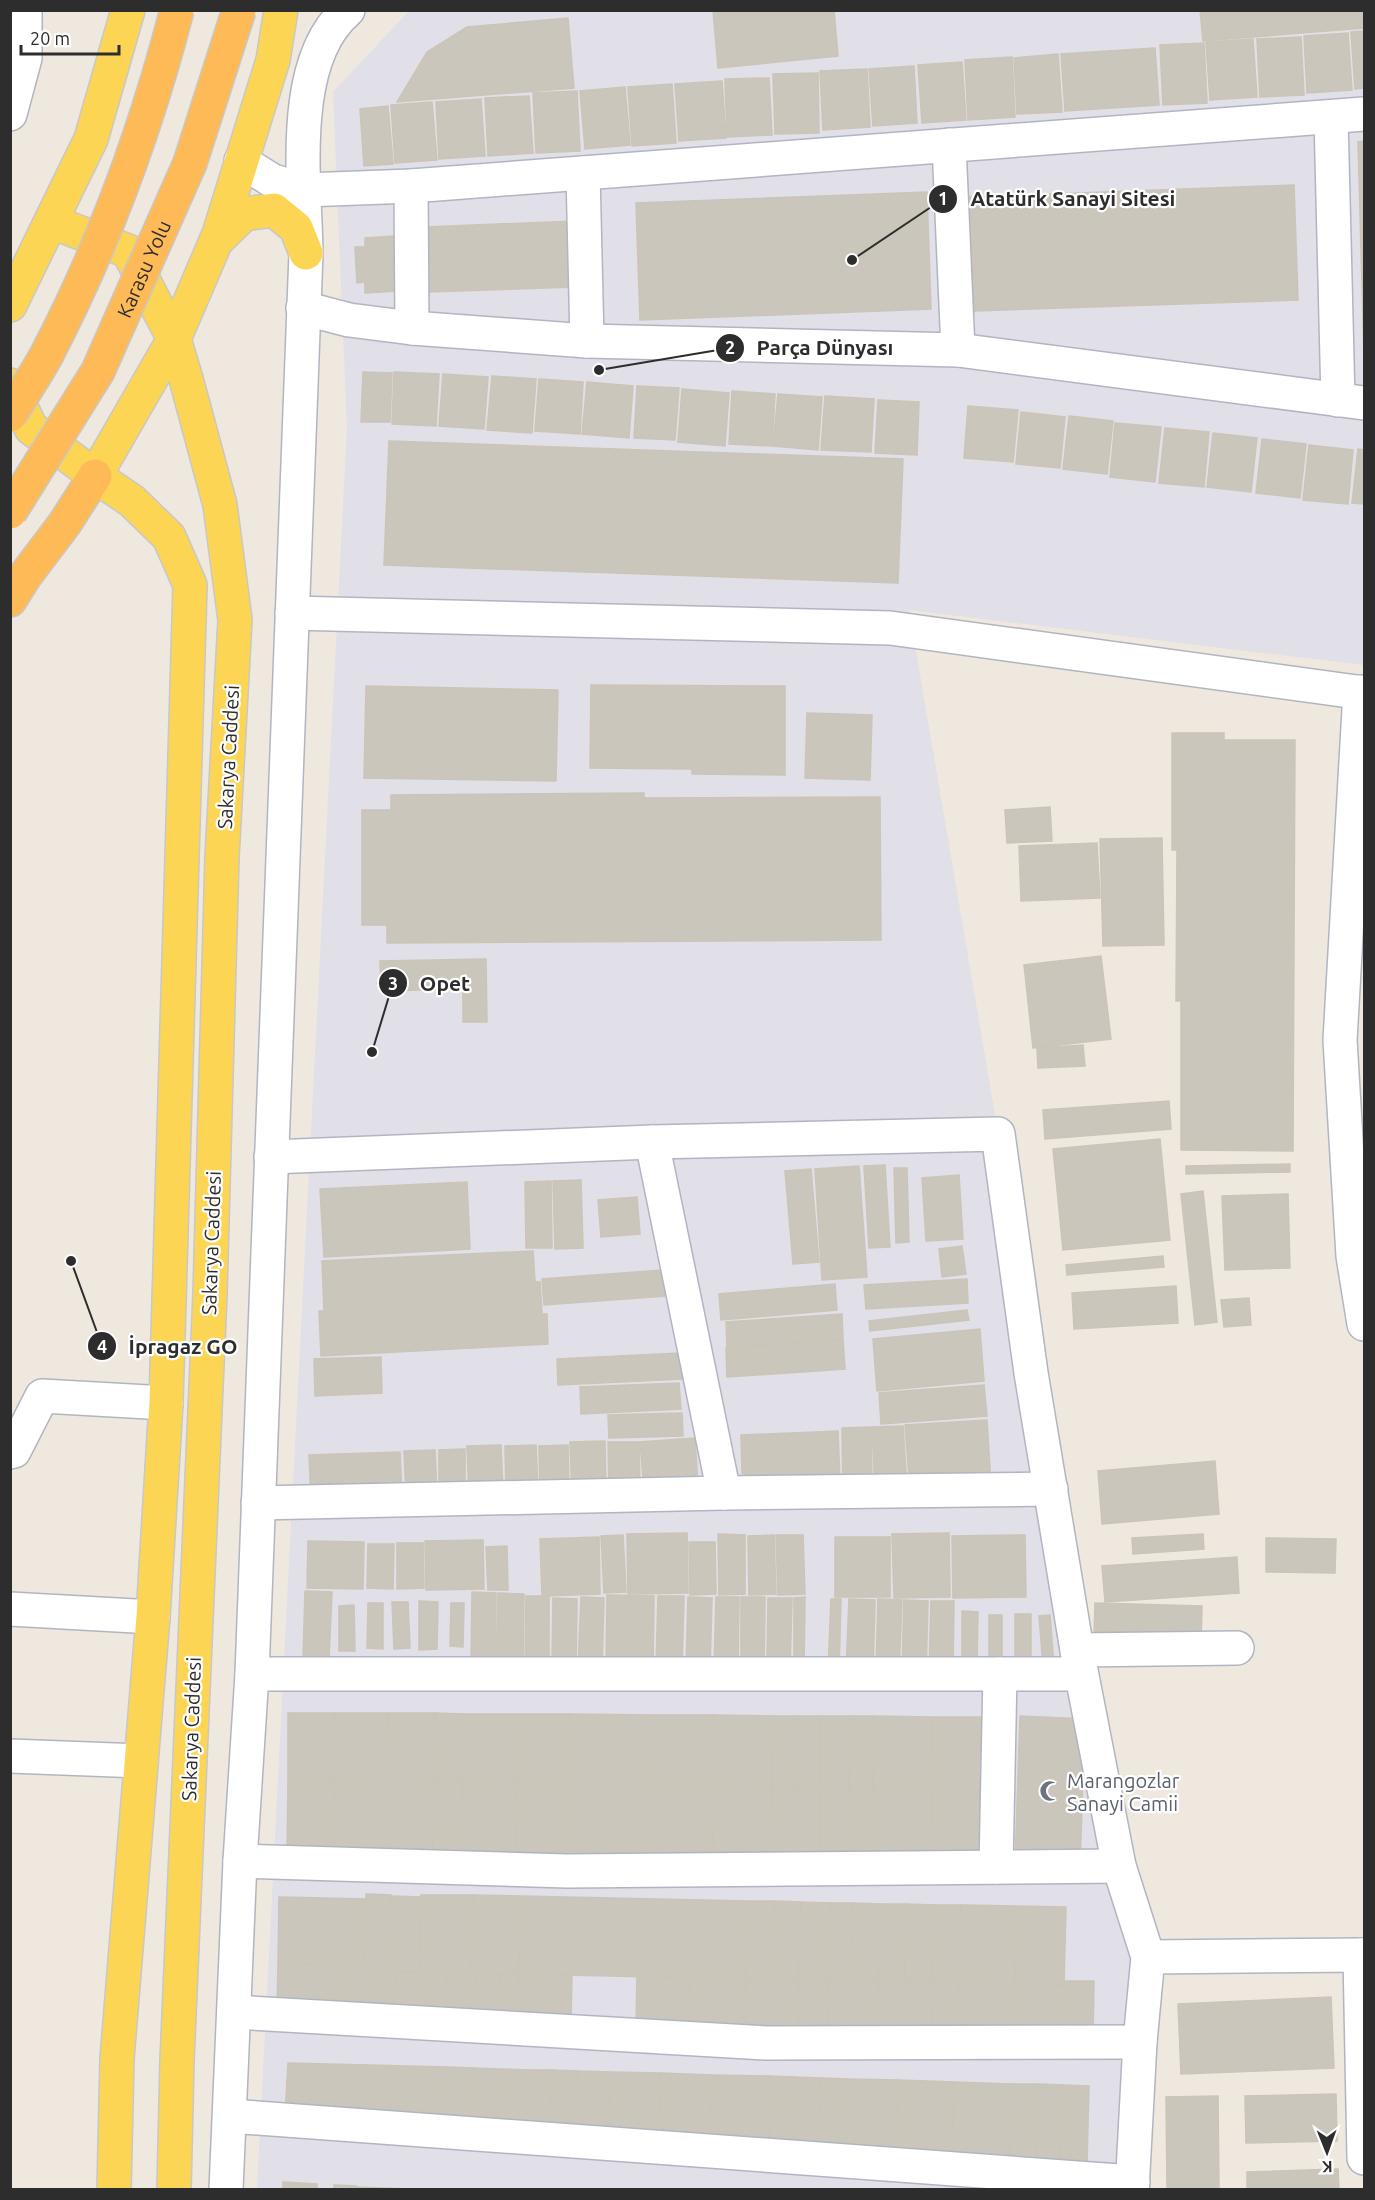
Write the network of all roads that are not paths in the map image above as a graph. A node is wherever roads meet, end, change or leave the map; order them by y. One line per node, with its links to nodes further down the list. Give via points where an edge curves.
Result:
1 (25, 10): 9 (street, via 25,58)
2 (128, 10): 17 (main road, via 91,139)
3 (177, 10): 28 (highway, bridge, via 158,84 98,249 45,357)
4 (239, 10): 30 (highway, Karasu Yolu, bridge, via 190,163 98,370)
5 (281, 10): 8 (main road)
6 (299, 10): 8 (street)
7 (348, 10): 16 (street, via 317,53 309,86 302,150)
8 (273, 60): 13 (main road)
9 (10, 114)
10 (1365, 114): 11 (street)
11 (1331, 117): 12 (street); 27 (street)
12 (949, 146): 14 (street); 25 (street)
13 (242, 161): 16 (street, via 273,181); 18 (main road)
14 (583, 173): 15 (street); 24 (street)
15 (411, 186): 16 (street); 22 (street)
16 (305, 190): 19 (street)
17 (52, 222): 20 (main road); 23 (main road, Sakarya Caddesi, via 129,251)
18 (216, 241): 19 (main road, via 244,214 274,210 296,228); 23 (main road)
19 (306, 253): 21 (street)
20 (10, 304)
21 (303, 309): 22 (street); 32 (street)
22 (412, 328): 24 (street)
23 (174, 339): 29 (main road); 62 (main road, Sakarya Caddesi, via 220,505 236,620 222,857 210,1294)
24 (587, 341): 25 (street)
25 (958, 350): 27 (street)
26 (10, 385): 29 (main road, Sakarya Caddesi, via 32,428)
27 (1351, 401)
28 (10, 415)
29 (95, 476): 31 (highway); 38 (main road, Sakarya Caddesi, via 132,501 169,537 190,585)
30 (10, 512)
31 (10, 600)
32 (292, 613): 33 (street, via 890,628); 36 (street)
33 (1362, 692): 34 (street)
34 (1352, 1040): 37 (street, via 1353,1256)
35 (652, 1142): 36 (street); 40 (street, via 998,1134); 41 (street)
36 (271, 1157): 42 (street)
37 (1365, 1324)
38 (166, 1403): 39 (street, via 42,1396); 44 (main road, Sakarya Caddesi)
39 (10, 1452)
40 (1051, 1489): 41 (street); 46 (street)
41 (724, 1493): 42 (street)
42 (258, 1503): 47 (street)
43 (10, 1609): 44 (street)
44 (153, 1617): 50 (main road, Sakarya Caddesi)
45 (1237, 1648): 46 (street)
46 (1079, 1662): 48 (street); 52 (street)
47 (252, 1674): 48 (street); 51 (street)
48 (1000, 1674): 53 (street)
49 (10, 1756): 50 (street)
50 (141, 1761): 61 (main road, Sakarya Caddesi, via 117,2059)
51 (240, 1861): 53 (street, via 567,1871); 56 (street)
52 (1119, 1866): 53 (street); 55 (street)
53 (996, 1867)
54 (1362, 1955): 55 (street); 59 (street)
55 (1148, 1957): 57 (street)
56 (234, 2012): 57 (street, via 766,2043); 58 (street)
57 (1140, 2042): 60 (street)
58 (230, 2116): 60 (street); 63 (street)
59 (1365, 2158)
60 (1132, 2186)
61 (114, 2190)
62 (174, 2190)
63 (226, 2190)

